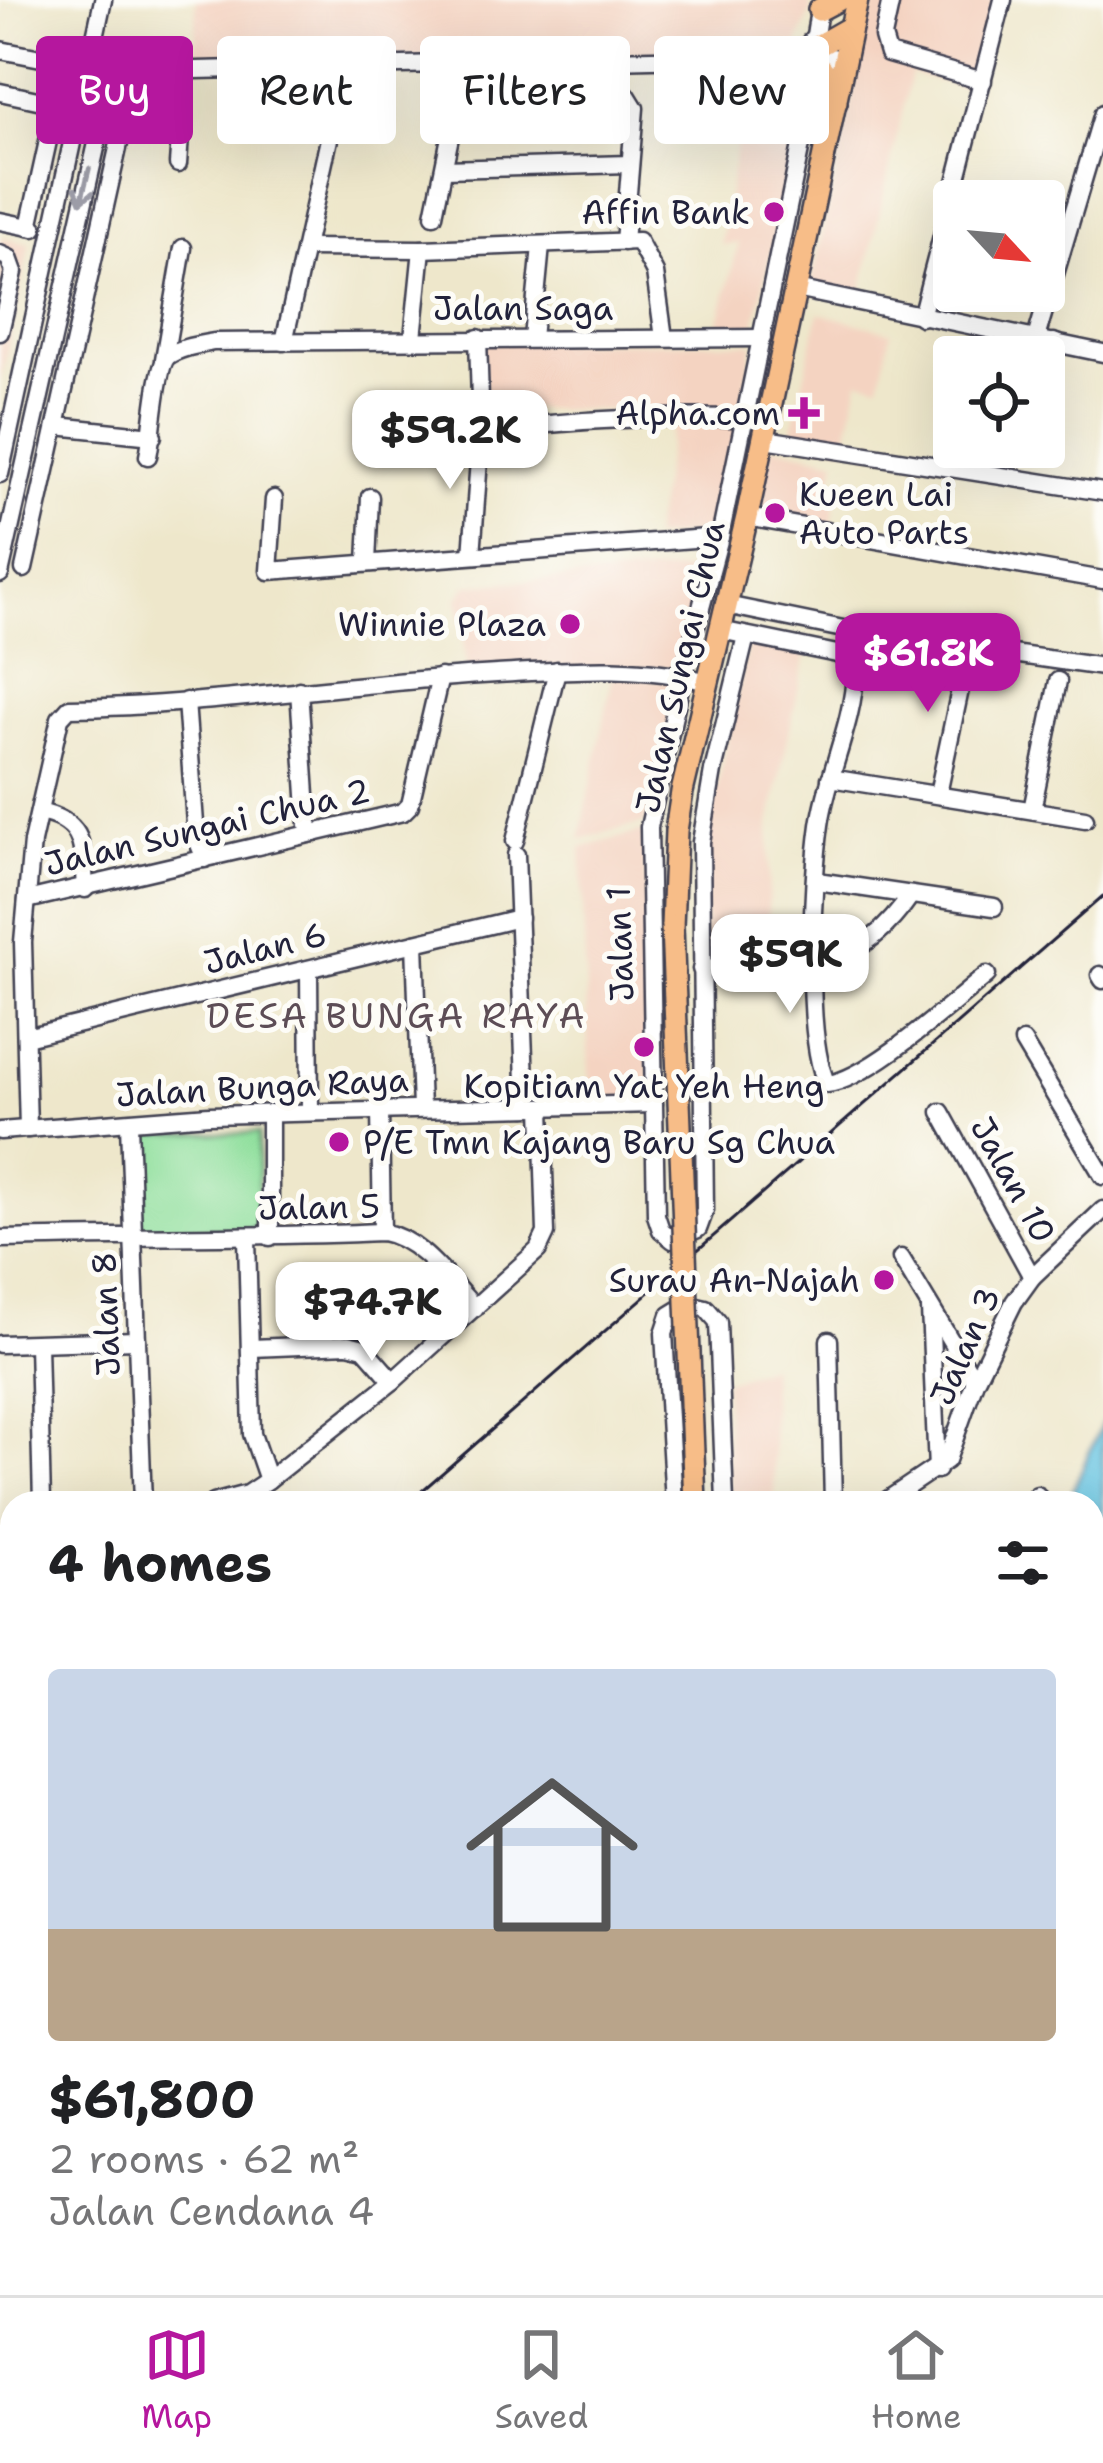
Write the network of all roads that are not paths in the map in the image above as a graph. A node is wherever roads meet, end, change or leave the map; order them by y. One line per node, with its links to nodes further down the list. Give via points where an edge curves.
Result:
1 (103, 0): 6 (street)
2 (857, 0): 8 (main road, Jalan Sungai Chua)
3 (891, 0): 13 (street, via 883,38 893,57)
4 (1004, 0): 13 (street)
5 (825, 3): 7 (street, Jalan 1); 8 (street)
6 (95, 36)
7 (815, 36)
8 (845, 41): 9 (main road); 17 (main road, Jalan Sungai Chua)
9 (829, 47)
10 (0, 50): 11 (street)
11 (36, 58)
12 (829, 81): 17 (main road)
13 (982, 81): 44 (street)
14 (0, 92): 15 (street)
15 (36, 100)
16 (630, 100): 28 (street)
17 (836, 102): 31 (main road, Jalan Sungai Chua)
18 (1102, 121): 47 (street)
19 (47, 144): 34 (street)
20 (71, 144): 35 (street)
21 (96, 144): 36 (street, one-way to 36)
22 (119, 144): 59 (street)
23 (179, 144): 27 (street)
24 (328, 144): 40 (street)
25 (449, 144): 30 (street)
26 (802, 144): 29 (street, Jalan 1)
27 (178, 164)
28 (630, 164): 30 (street); 37 (street)
29 (797, 167): 31 (street); 52 (street, Jalan 1)
30 (444, 169): 32 (street)
31 (820, 172): 43 (main road, Jalan Sungai Chua)
32 (434, 215)
33 (0, 221): 34 (street)
34 (29, 227): 35 (street)
35 (50, 231): 36 (street); 57 (street)
36 (73, 236): 58 (street)
37 (624, 242): 38 (street); 51 (street, via 638,241 650,258)
38 (541, 246): 41 (street); 50 (street)
39 (183, 248): 56 (street)
40 (306, 248): 41 (street); 53 (street)
41 (422, 249): 48 (street)
42 (4, 256): 45 (street, via 14,272)
43 (796, 289): 44 (street); 60 (main road, Jalan Sungai Chua)
44 (921, 317): 46 (street)
45 (0, 332)
46 (1023, 336)
47 (1046, 336)
48 (413, 338): 49 (street, Jalan Saga); 53 (street, Jalan Saga)
49 (478, 338): 50 (street, Jalan Saga); 61 (street)
50 (532, 338): 51 (street, Jalan Saga)
51 (664, 338): 52 (street, Jalan Saga)
52 (762, 338): 60 (street, Jalan 1)
53 (284, 342): 56 (street, Jalan Saga, via 214,342)
54 (1065, 344): 55 (street)
55 (1103, 353)
56 (164, 359): 62 (street)
57 (7, 398): 58 (street); 64 (street)
58 (37, 405): 73 (street)
59 (57, 426): 62 (street); 72 (street)
60 (759, 426): 61 (street, via 600,418); 65 (street); 68 (main road, Jalan Sungai Chua); 69 (street, Jalan 1)
61 (481, 432): 70 (street)
62 (153, 436): 63 (street)
63 (148, 457)
64 (0, 474)
65 (1103, 492)
66 (370, 496): 71 (street)
67 (274, 499): 71 (street, via 269,571)
68 (747, 517): 74 (street); 75 (main road, Jalan Sungai Chua)
69 (720, 537): 70 (street); 81 (street, Jalan 1)
70 (472, 555): 71 (street)
71 (367, 563)
72 (24, 569)
73 (0, 574)
74 (1103, 580)
75 (726, 605): 76 (main road, Jalan Sungai Chua); 78 (street)
76 (720, 630): 77 (street); 84 (main road, Jalan Sungai Chua)
77 (746, 636): 89 (street, via 837,654 853,665); 105 (street, via 705,811)
78 (969, 647): 79 (street); 90 (street)
79 (1103, 667)
80 (557, 670): 81 (street); 82 (street); 101 (street, via 516,848)
81 (683, 675): 84 (street); 87 (street, Jalan 1)
82 (440, 677): 85 (street); 94 (street, Jalan Sungai Chua 2, via 410,805)
83 (1058, 681): 91 (street)
84 (706, 682): 88 (main road, Jalan Sungai Chua)
85 (299, 690): 86 (street); 94 (street, via 308,825)
86 (186, 701): 92 (street, via 69,708); 95 (street, via 196,837)
87 (667, 748): 88 (street); 109 (street, Jalan 1, via 647,853)
88 (690, 752): 143 (main road, Jalan Sungai Chua, bridge, via 672,926)
89 (830, 778): 90 (street); 96 (street)
90 (938, 794): 91 (street)
91 (1032, 810): 93 (street)
92 (39, 812): 97 (street, via 74,827); 99 (street)
93 (1085, 819)
94 (316, 833): 95 (street, Jalan Sungai Chua 2)
95 (205, 859): 97 (street, Jalan Sungai Chua 2)
96 (817, 881): 98 (street); 103 (street)
97 (85, 889): 99 (street, Jalan Sungai Chua 2)
98 (911, 895): 100 (street); 103 (street, via 871,942)
99 (27, 900): 107 (street)
100 (994, 908)
101 (518, 918): 102 (street, Jalan 6); 110 (street)
102 (415, 943): 104 (street, Jalan 6); 111 (street)
103 (814, 964): 105 (street); 106 (street, via 818,1065 827,1084 842,1083 888,1052)
104 (309, 969): 107 (street, Jalan 6); 113 (street)
105 (700, 969): 109 (street, Jalan 1, via 705,1210 698,1229 673,1240 656,1215)
106 (987, 975)
107 (26, 1037): 117 (street)
108 (1022, 1042): 119 (street)
109 (655, 1104): 110 (street, Jalan Bunga Raya)
110 (534, 1107): 111 (street, Jalan Bunga Raya); 128 (street, via 545,1233 538,1250)
111 (421, 1109): 112 (street, Jalan Bunga Raya)
112 (380, 1110): 113 (street, Jalan Bunga Raya); 121 (street)
113 (310, 1112): 115 (street, Jalan Bunga Raya)
114 (941, 1112): 127 (street, Jalan 10)
115 (270, 1113): 116 (street, Jalan Bunga Raya); 122 (street)
116 (129, 1124): 117 (street, Jalan Bunga Raya); 123 (street, Jalan 8)
117 (28, 1129): 118 (street, Jalan Bunga Raya)
118 (0, 1131)
119 (1103, 1176)
120 (1102, 1213): 127 (street, Jalan 3)
121 (382, 1232): 122 (street, Jalan 5); 128 (street, Jalan 5, via 419,1250)
122 (270, 1237): 124 (street, Jalan 5)
123 (134, 1238): 124 (street, Jalan 5); 125 (street, Jalan 5); 130 (street, Jalan 8)
124 (247, 1238): 134 (street)
125 (0, 1239)
126 (901, 1258): 129 (street)
127 (1032, 1277): 136 (street, Jalan 3)
128 (475, 1308): 135 (street)
129 (930, 1310): 136 (street); 137 (street)
130 (137, 1340): 133 (street); 140 (street, Jalan 8)
131 (829, 1340): 145 (street)
132 (0, 1344): 133 (street)
133 (38, 1344): 139 (street)
134 (251, 1348): 135 (street, via 348,1344 364,1348); 138 (street, via 252,1434)
135 (393, 1381): 138 (street)
136 (975, 1381): 137 (street, Jalan 3, via 953,1450)
137 (937, 1469): 146 (street)
138 (268, 1480): 141 (street)
139 (43, 1491)
140 (143, 1491)
141 (252, 1491)
142 (673, 1491): 144 (street, via 665,1325 688,1304 718,1322)
143 (695, 1491)
144 (725, 1491)
145 (833, 1491)
146 (902, 1491)

